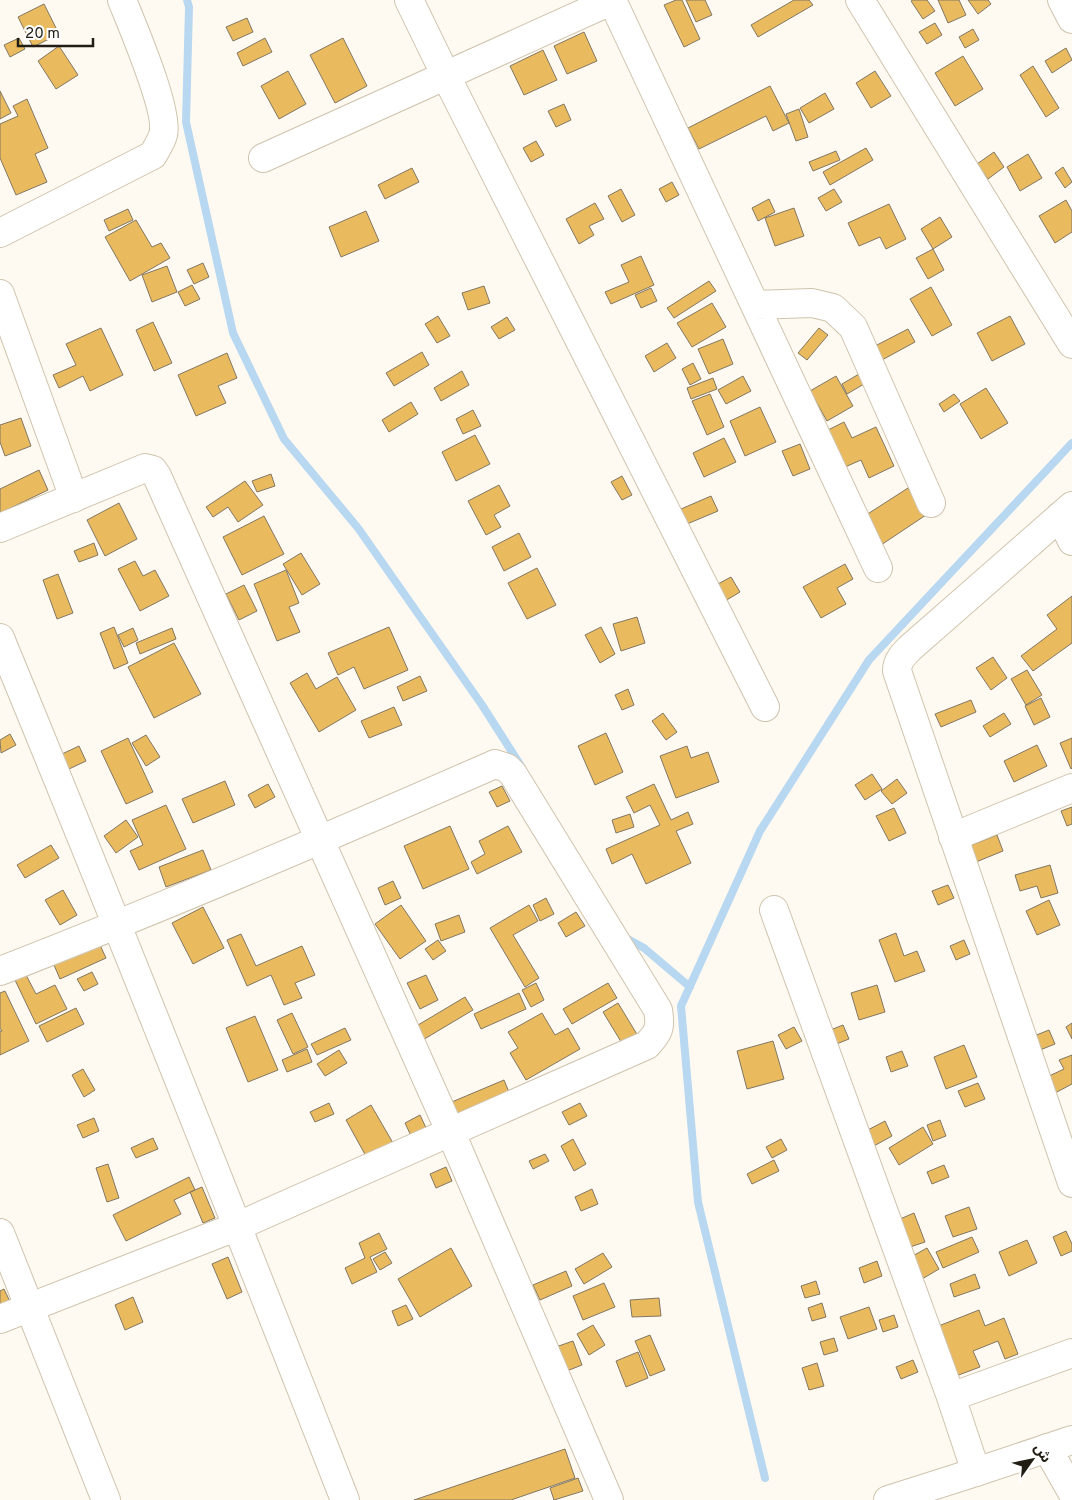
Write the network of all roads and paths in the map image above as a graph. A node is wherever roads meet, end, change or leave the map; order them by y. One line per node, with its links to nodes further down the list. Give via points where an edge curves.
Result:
1 (122, 0): 9 (street, via 164,117 164,134 153,155)
2 (409, 0): 7 (street)
3 (613, 0): 7 (street); 11 (street)
4 (860, 0): 12 (street)
5 (1062, 0): 6 (street)
6 (1072, 19)
7 (446, 76): 8 (street); 20 (street)
8 (263, 158)
9 (0, 233)
10 (0, 294): 13 (street)
11 (755, 305): 14 (street, via 812,304 833,308 852,327); 18 (street)
12 (1072, 344)
13 (74, 498): 16 (street); 23 (street, via 145,468 153,470)
14 (931, 503)
15 (1066, 511): 17 (street); 22 (street, via 910,648 897,666)
16 (0, 528)
17 (1072, 541)
18 (878, 568)
19 (0, 638): 25 (street)
20 (765, 707)
21 (1072, 788): 22 (street)
22 (953, 837): 28 (street)
23 (319, 841): 25 (street); 27 (street); 27 (street, via 495,764 507,768 658,1010 661,1025 647,1045)
24 (774, 910): 34 (street)
25 (118, 925): 26 (street); 29 (street)
26 (0, 971)
27 (451, 1133): 29 (street); 40 (street)
28 (1072, 1183)
29 (238, 1226): 31 (street); 39 (street)
30 (0, 1233): 31 (street)
31 (30, 1307): 32 (street); 38 (street)
32 (0, 1319)
33 (1072, 1353): 34 (street)
34 (951, 1396): 36 (street)
35 (1060, 1444): 36 (street); 37 (street)
36 (976, 1472): 41 (street)
37 (1072, 1492)
38 (106, 1500)
39 (345, 1500)
40 (609, 1500)
41 (888, 1500)

